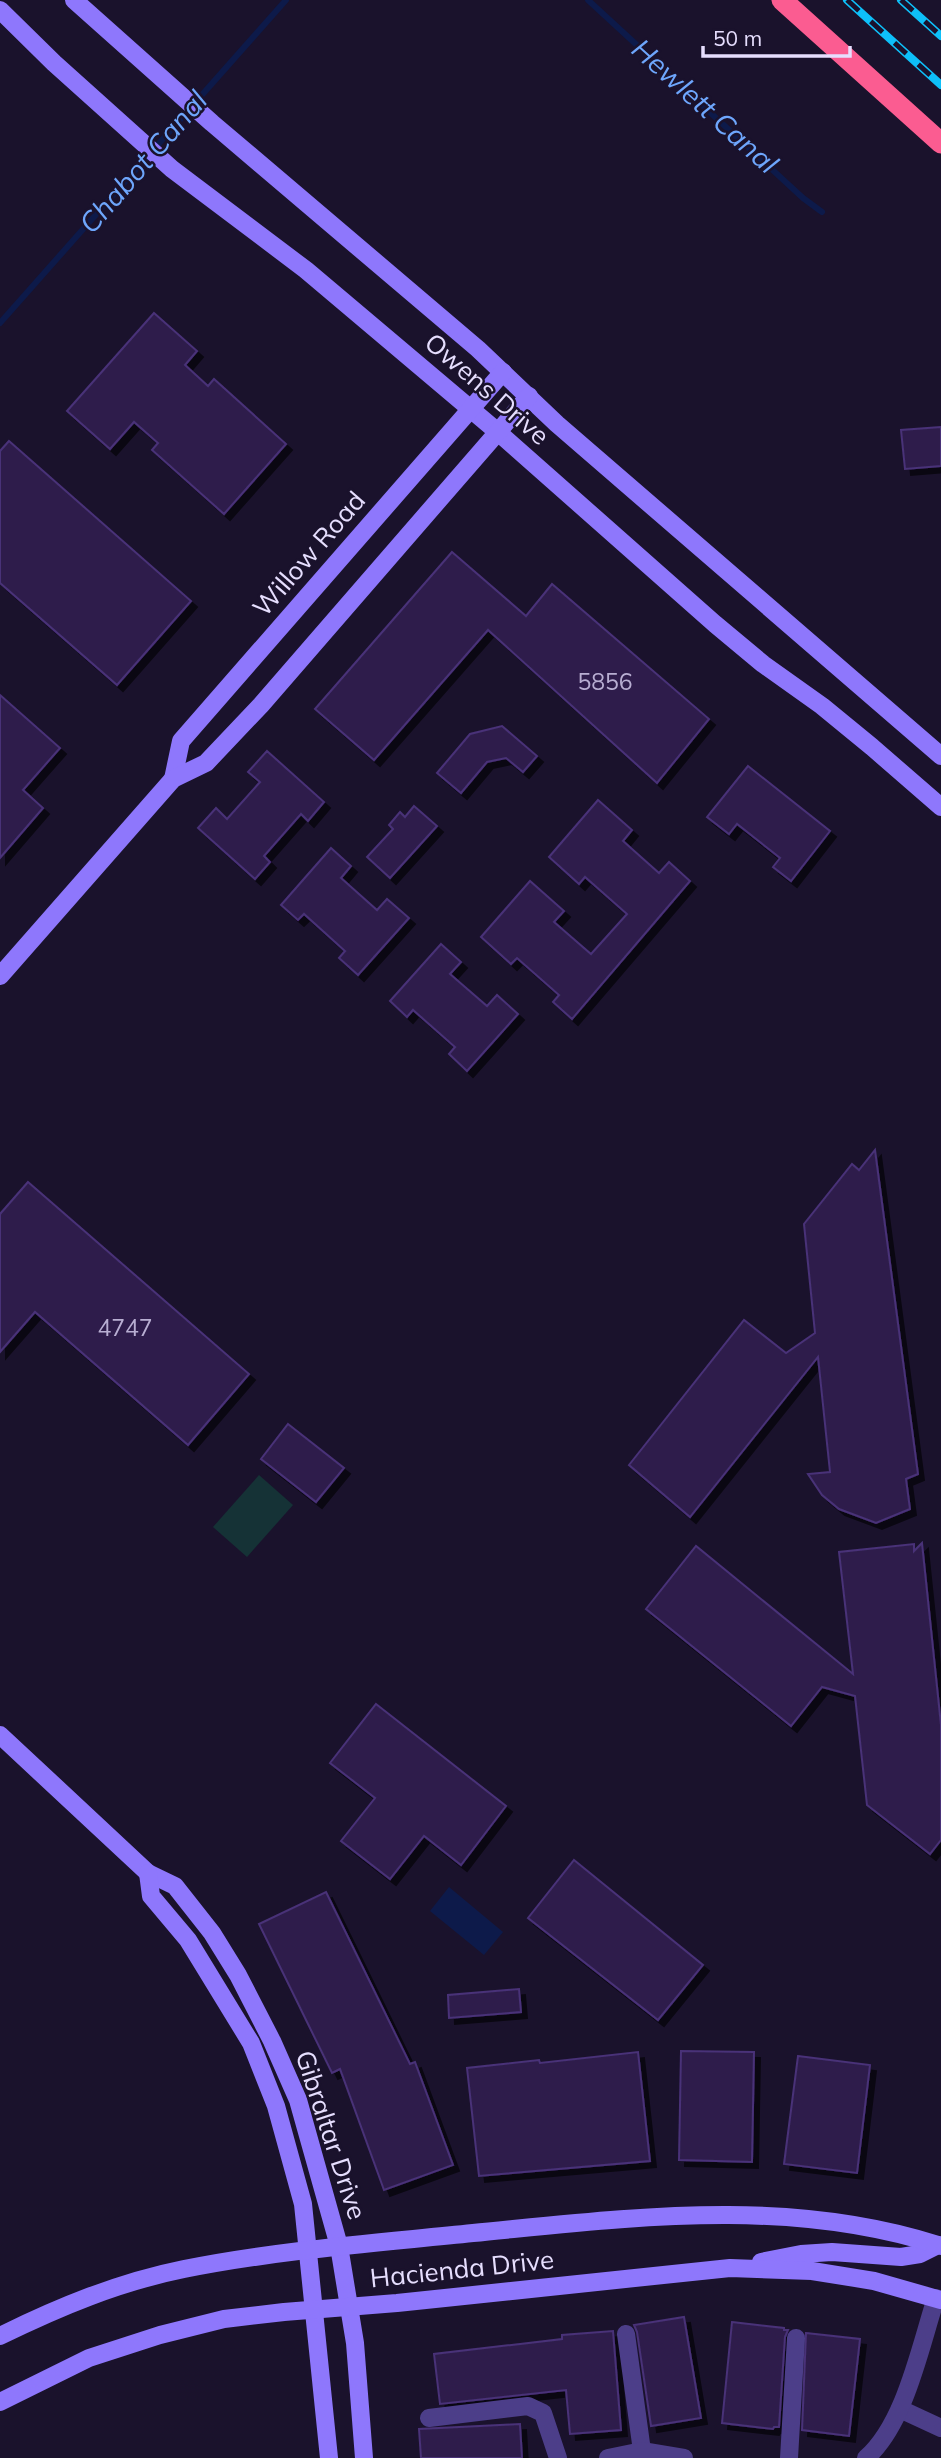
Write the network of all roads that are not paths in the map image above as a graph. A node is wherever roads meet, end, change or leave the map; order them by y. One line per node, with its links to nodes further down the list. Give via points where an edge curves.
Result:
1 (74, 0): 5 (street, Owens Drive)
2 (782, 0): 4 (highway)
3 (0, 10): 7 (street, Owens Drive, via 172,169 306,270)
4 (938, 141)
5 (503, 372): 6 (street, Owens Drive); 7 (street, Willow Road)
6 (529, 397): 8 (street, Willow Road); 9 (street, Owens Drive)
7 (471, 408): 8 (street, Owens Drive); 10 (street, Willow Road, via 181,741)
8 (499, 433): 10 (street, Willow Road, via 216,754); 11 (street, Owens Drive, via 715,624 822,706)
9 (941, 756)
10 (173, 779): 12 (street, Willow Road)
11 (941, 807)
12 (0, 976)
13 (0, 1735): 14 (street, Gibraltar Drive)
14 (148, 1873): 15 (street, Gibraltar Drive, via 175,1886 212,1933 272,2041 298,2100); 17 (street, Gibraltar Drive, via 152,1896 188,1940 251,2043 276,2106 303,2204)
15 (340, 2246): 16 (street, Hacienda Drive, via 718,2213 796,2217 870,2228); 17 (street, Hacienda Drive); 20 (street, Gibraltar Drive)
16 (940, 2246): 18 (street, via 901,2257 801,2254)
17 (308, 2250): 21 (street, Gibraltar Drive); 23 (street, Hacienda Drive, via 183,2269 121,2286 57,2308)
18 (730, 2268): 19 (street, Hacienda Drive, via 812,2271); 20 (street, Hacienda Drive)
19 (939, 2297): 26 (street)
20 (350, 2307): 21 (street, Hacienda Drive); 31 (street, Gibraltar Drive)
21 (315, 2309): 25 (street, Hacienda Drive, via 224,2319 160,2335 89,2358); 30 (street, Gibraltar Drive)
22 (626, 2334): 29 (street)
23 (0, 2336)
24 (796, 2338): 35 (street)
25 (0, 2402)
26 (900, 2409): 28 (street); 36 (street, via 880,2446)
27 (429, 2418): 32 (street, via 528,2406 543,2413)
28 (941, 2428)
29 (642, 2451): 33 (street); 34 (street)
30 (330, 2458)
31 (364, 2458)
32 (558, 2458)
33 (608, 2458)
34 (684, 2458)
35 (789, 2458)
36 (866, 2458)

